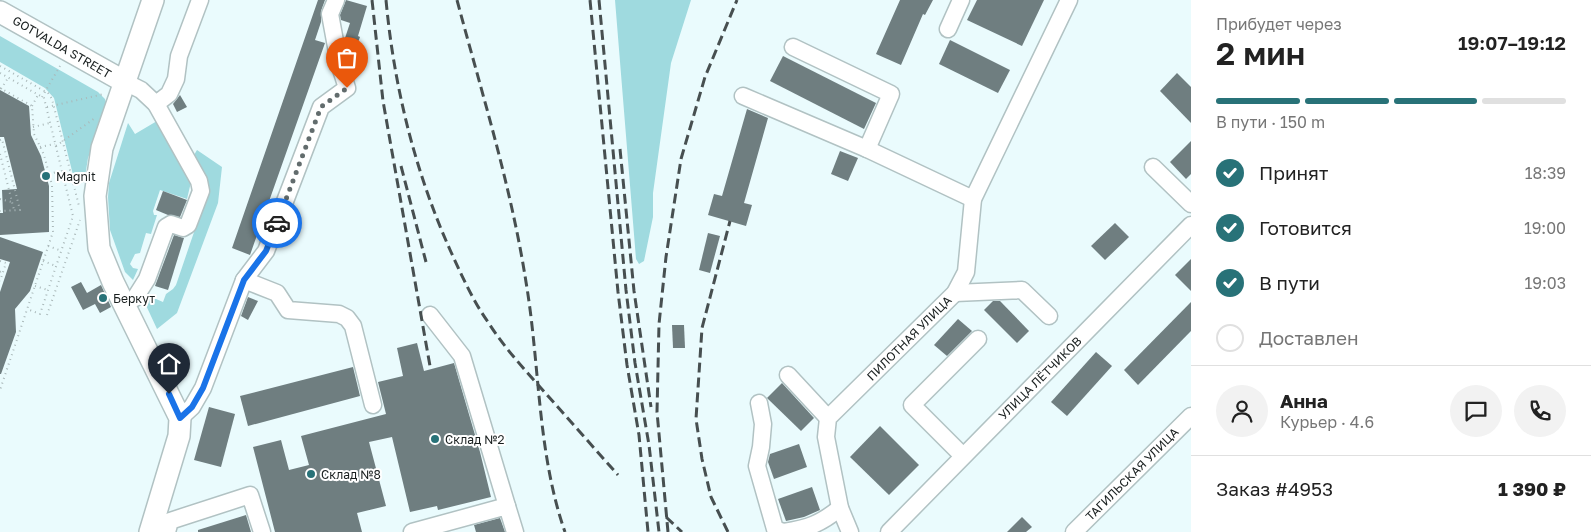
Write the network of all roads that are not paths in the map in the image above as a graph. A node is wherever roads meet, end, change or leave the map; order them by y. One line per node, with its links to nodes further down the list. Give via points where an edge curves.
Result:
1 (153, 0): 9 (main road)
2 (200, 0): 11 (street, via 179,56 176,79 169,94)
3 (336, 0): 17 (street, via 330,14 338,63 347,88 321,107 266,251)
4 (961, 0): 7 (street)
5 (1069, 0): 14 (street, ПИЛОТНАЯ УЛИЦА)
6 (0, 12): 9 (main road, GOTVALDA STREET)
7 (948, 29)
8 (793, 47): 12 (street, via 891,94)
9 (125, 82): 11 (street, via 141,90); 19 (main road, via 102,148 95,196 99,248)
10 (743, 96): 12 (street)
11 (156, 104): 19 (street, via 199,181 201,191 188,225 183,228 171,224 166,227 147,279 135,298)
12 (866, 149): 14 (street)
13 (1153, 167): 15 (street)
14 (973, 199): 18 (street, ПИЛОТНАЯ УЛИЦА, via 966,272)
15 (1191, 204)
16 (1191, 225): 29 (street, УЛИЦА ЛЁТЧИКОВ)
17 (244, 280): 25 (street, via 277,293 288,310 339,314 347,318 353,326); 27 (street, via 203,388 192,407)
18 (955, 293): 21 (street, via 1022,290); 28 (street, ПИЛОТНАЯ УЛИЦА)
19 (124, 304): 27 (main road)
20 (430, 316): 30 (street, via 462,356)
21 (1049, 316)
22 (978, 339): 29 (street, via 912,405)
23 (788, 375): 28 (street)
24 (759, 403): 38 (street, via 763,424 757,466 776,529)
25 (373, 405)
26 (1191, 416): 40 (street, ТАГИЛЬСКАЯ УЛИЦА)
27 (180, 418): 33 (main road, via 178,436)
28 (828, 418): 31 (street, via 826,437)
29 (963, 456): 32 (street, УЛИЦА ЛЁТЧИКОВ)
30 (507, 506): 36 (street); 37 (street)
31 (840, 508): 38 (street, via 821,522); 39 (street)
32 (893, 530)
33 (150, 532)
34 (167, 532): 35 (street, via 170,521 250,495)
35 (262, 532)
36 (412, 532)
37 (515, 532)
38 (783, 532)
39 (850, 532)
40 (1074, 532)

